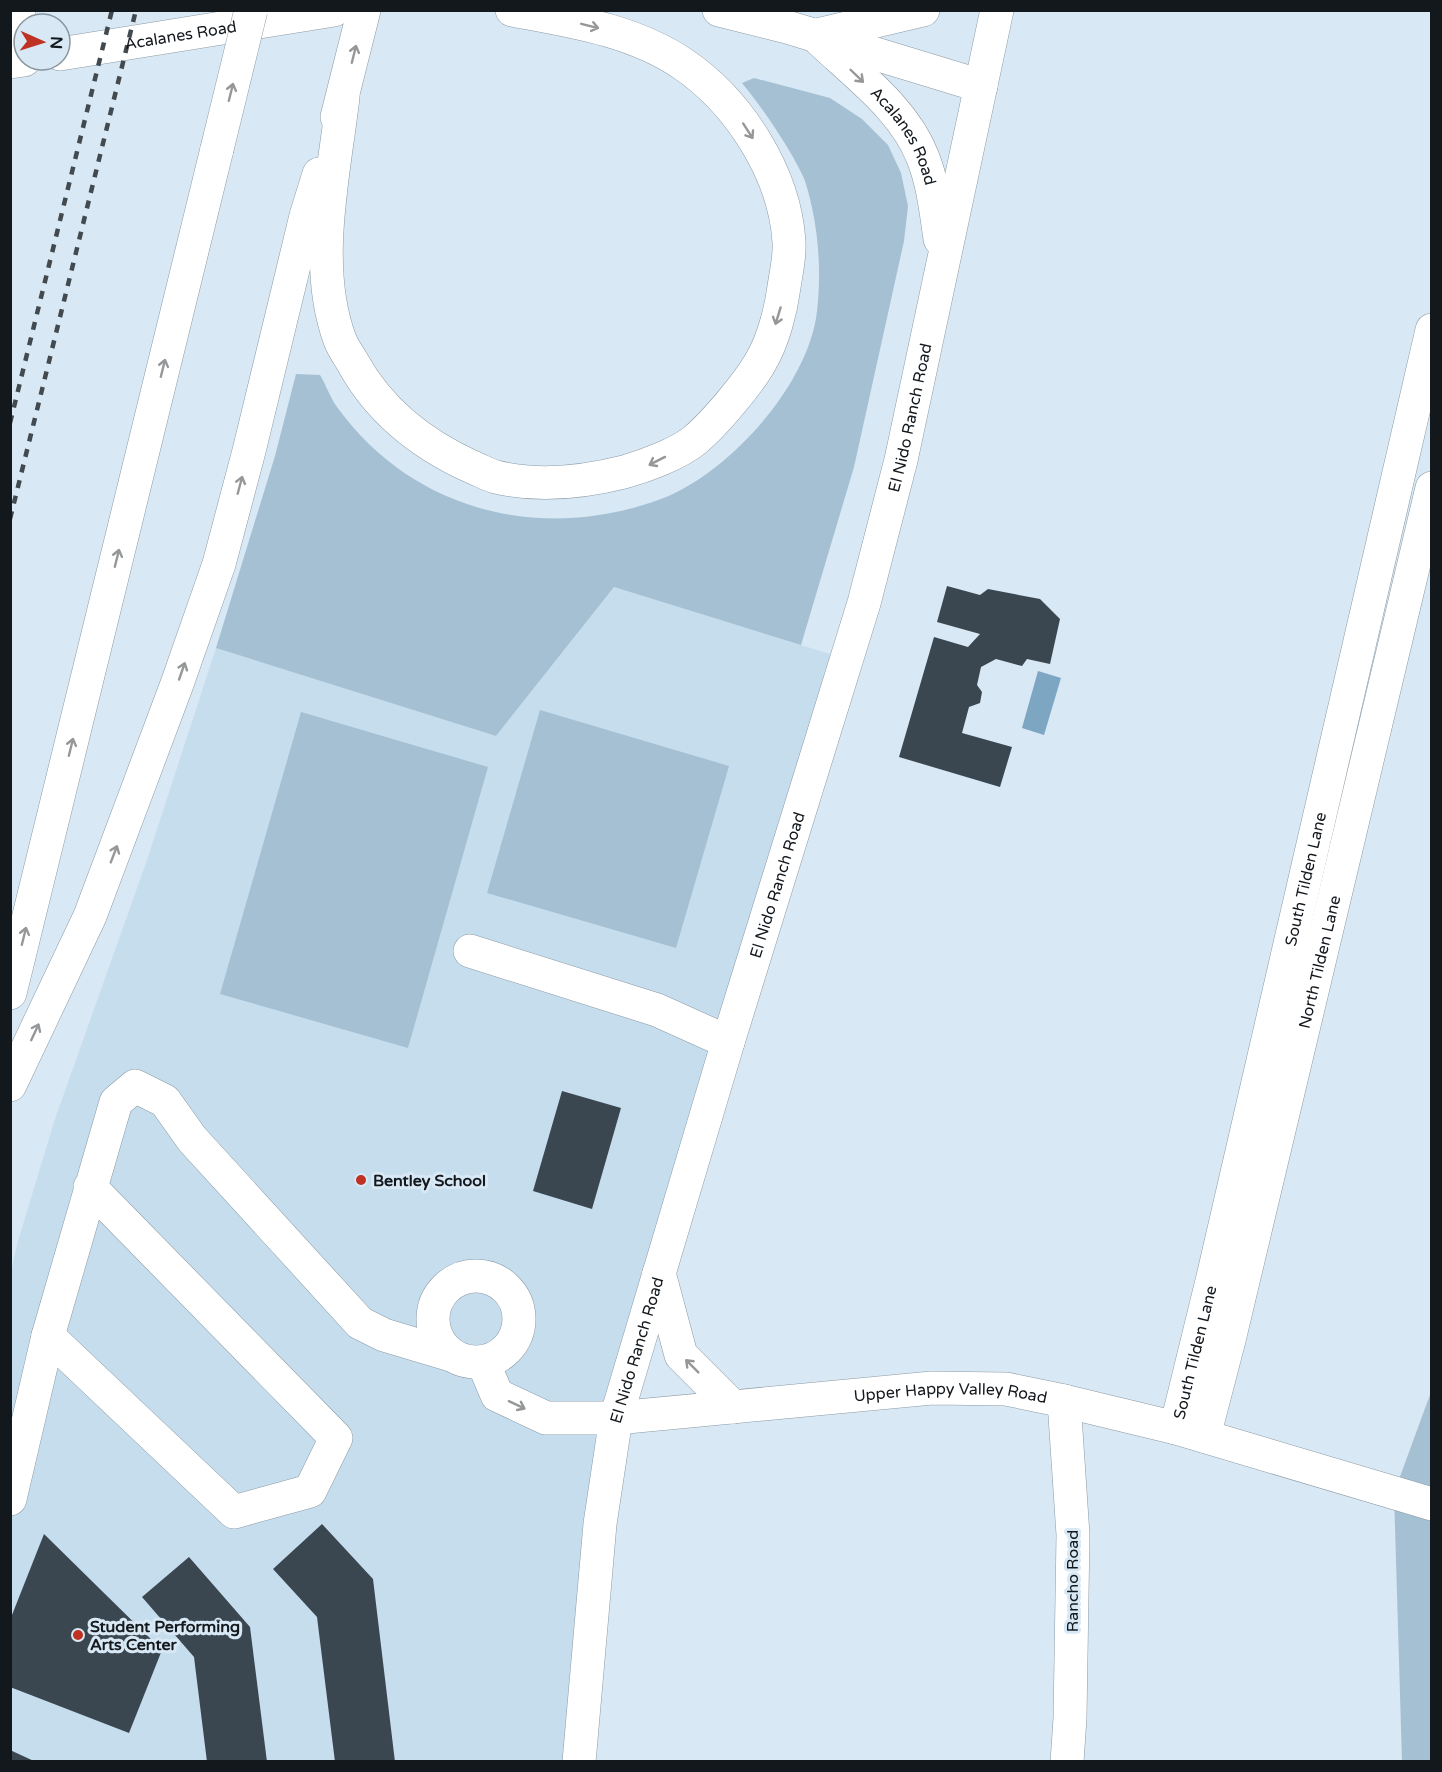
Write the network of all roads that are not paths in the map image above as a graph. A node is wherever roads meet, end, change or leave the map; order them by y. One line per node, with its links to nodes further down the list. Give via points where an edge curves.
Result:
1 (19, 10): 10 (main road)
2 (251, 10): 18 (main road, one-way to 2, bridge)
3 (334, 10): 11 (main road, Acalanes Road)
4 (364, 10): 13 (main road, one-way to 4)
5 (512, 10): 13 (main road, one-way to 13, via 631,38 682,63 735,112 760,150 782,198 789,244 781,311 762,360 693,442 648,465 596,479 538,482 495,477 450,457 401,424 366,387 340,341 326,282 327,227)
6 (719, 10): 9 (main road, Acalanes Road)
7 (923, 10): 9 (main road, Acalanes Road)
8 (997, 10): 12 (main road, El Nido Ranch Road)
9 (815, 35): 12 (main road, Acalanes Road); 14 (main road, Acalanes Road, one-way to 14, via 888,106 916,143 934,196)
10 (10, 46)
11 (72, 52)
12 (981, 86): 14 (main road, El Nido Ranch Road)
13 (343, 97): 20 (main road, one-way to 13, via 90,916 219,564 306,216)
14 (943, 261): 19 (main road, El Nido Ranch Road, via 901,460 864,603)
15 (1431, 330): 29 (main road, South Tilden Lane, via 1213,1277)
16 (1431, 488): 29 (main road, North Tilden Lane, via 1232,1328)
17 (470, 951): 19 (main road, via 657,1010)
18 (10, 993)
19 (728, 1042): 22 (main road, El Nido Ranch Road)
20 (10, 1085)
21 (90, 1187): 23 (main road); 23 (main road, via 336,1438 310,1491 234,1512); 24 (main road, via 116,1102 135,1086 165,1101 192,1139 360,1323 384,1335)
22 (659, 1273): 27 (main road, one-way to 22, via 681,1355); 28 (main road, El Nido Ranch Road)
23 (48, 1336): 30 (main road)
24 (451, 1355): 25 (main road, via 466,1362); 25 (main road, via 439,1342 433,1327 440,1294 453,1282 469,1276 486,1277 513,1296 519,1312 518,1329 511,1345 499,1356)
25 (483, 1362): 28 (main road, Upper Happy Valley Road, one-way to 28, via 497,1395 546,1418)
26 (1064, 1401): 27 (main road, Upper Happy Valley Road, via 1006,1389 932,1388); 29 (main road, Upper Happy Valley Road); 33 (main road, Rancho Road, via 1073,1535)
27 (733, 1407): 28 (main road, Upper Happy Valley Road)
28 (616, 1418): 32 (main road, El Nido Ranch Road, via 600,1524)
29 (1190, 1432): 31 (main road, Upper Happy Valley Road)
30 (10, 1499)
31 (1431, 1504)
32 (579, 1761)
33 (1067, 1761)

